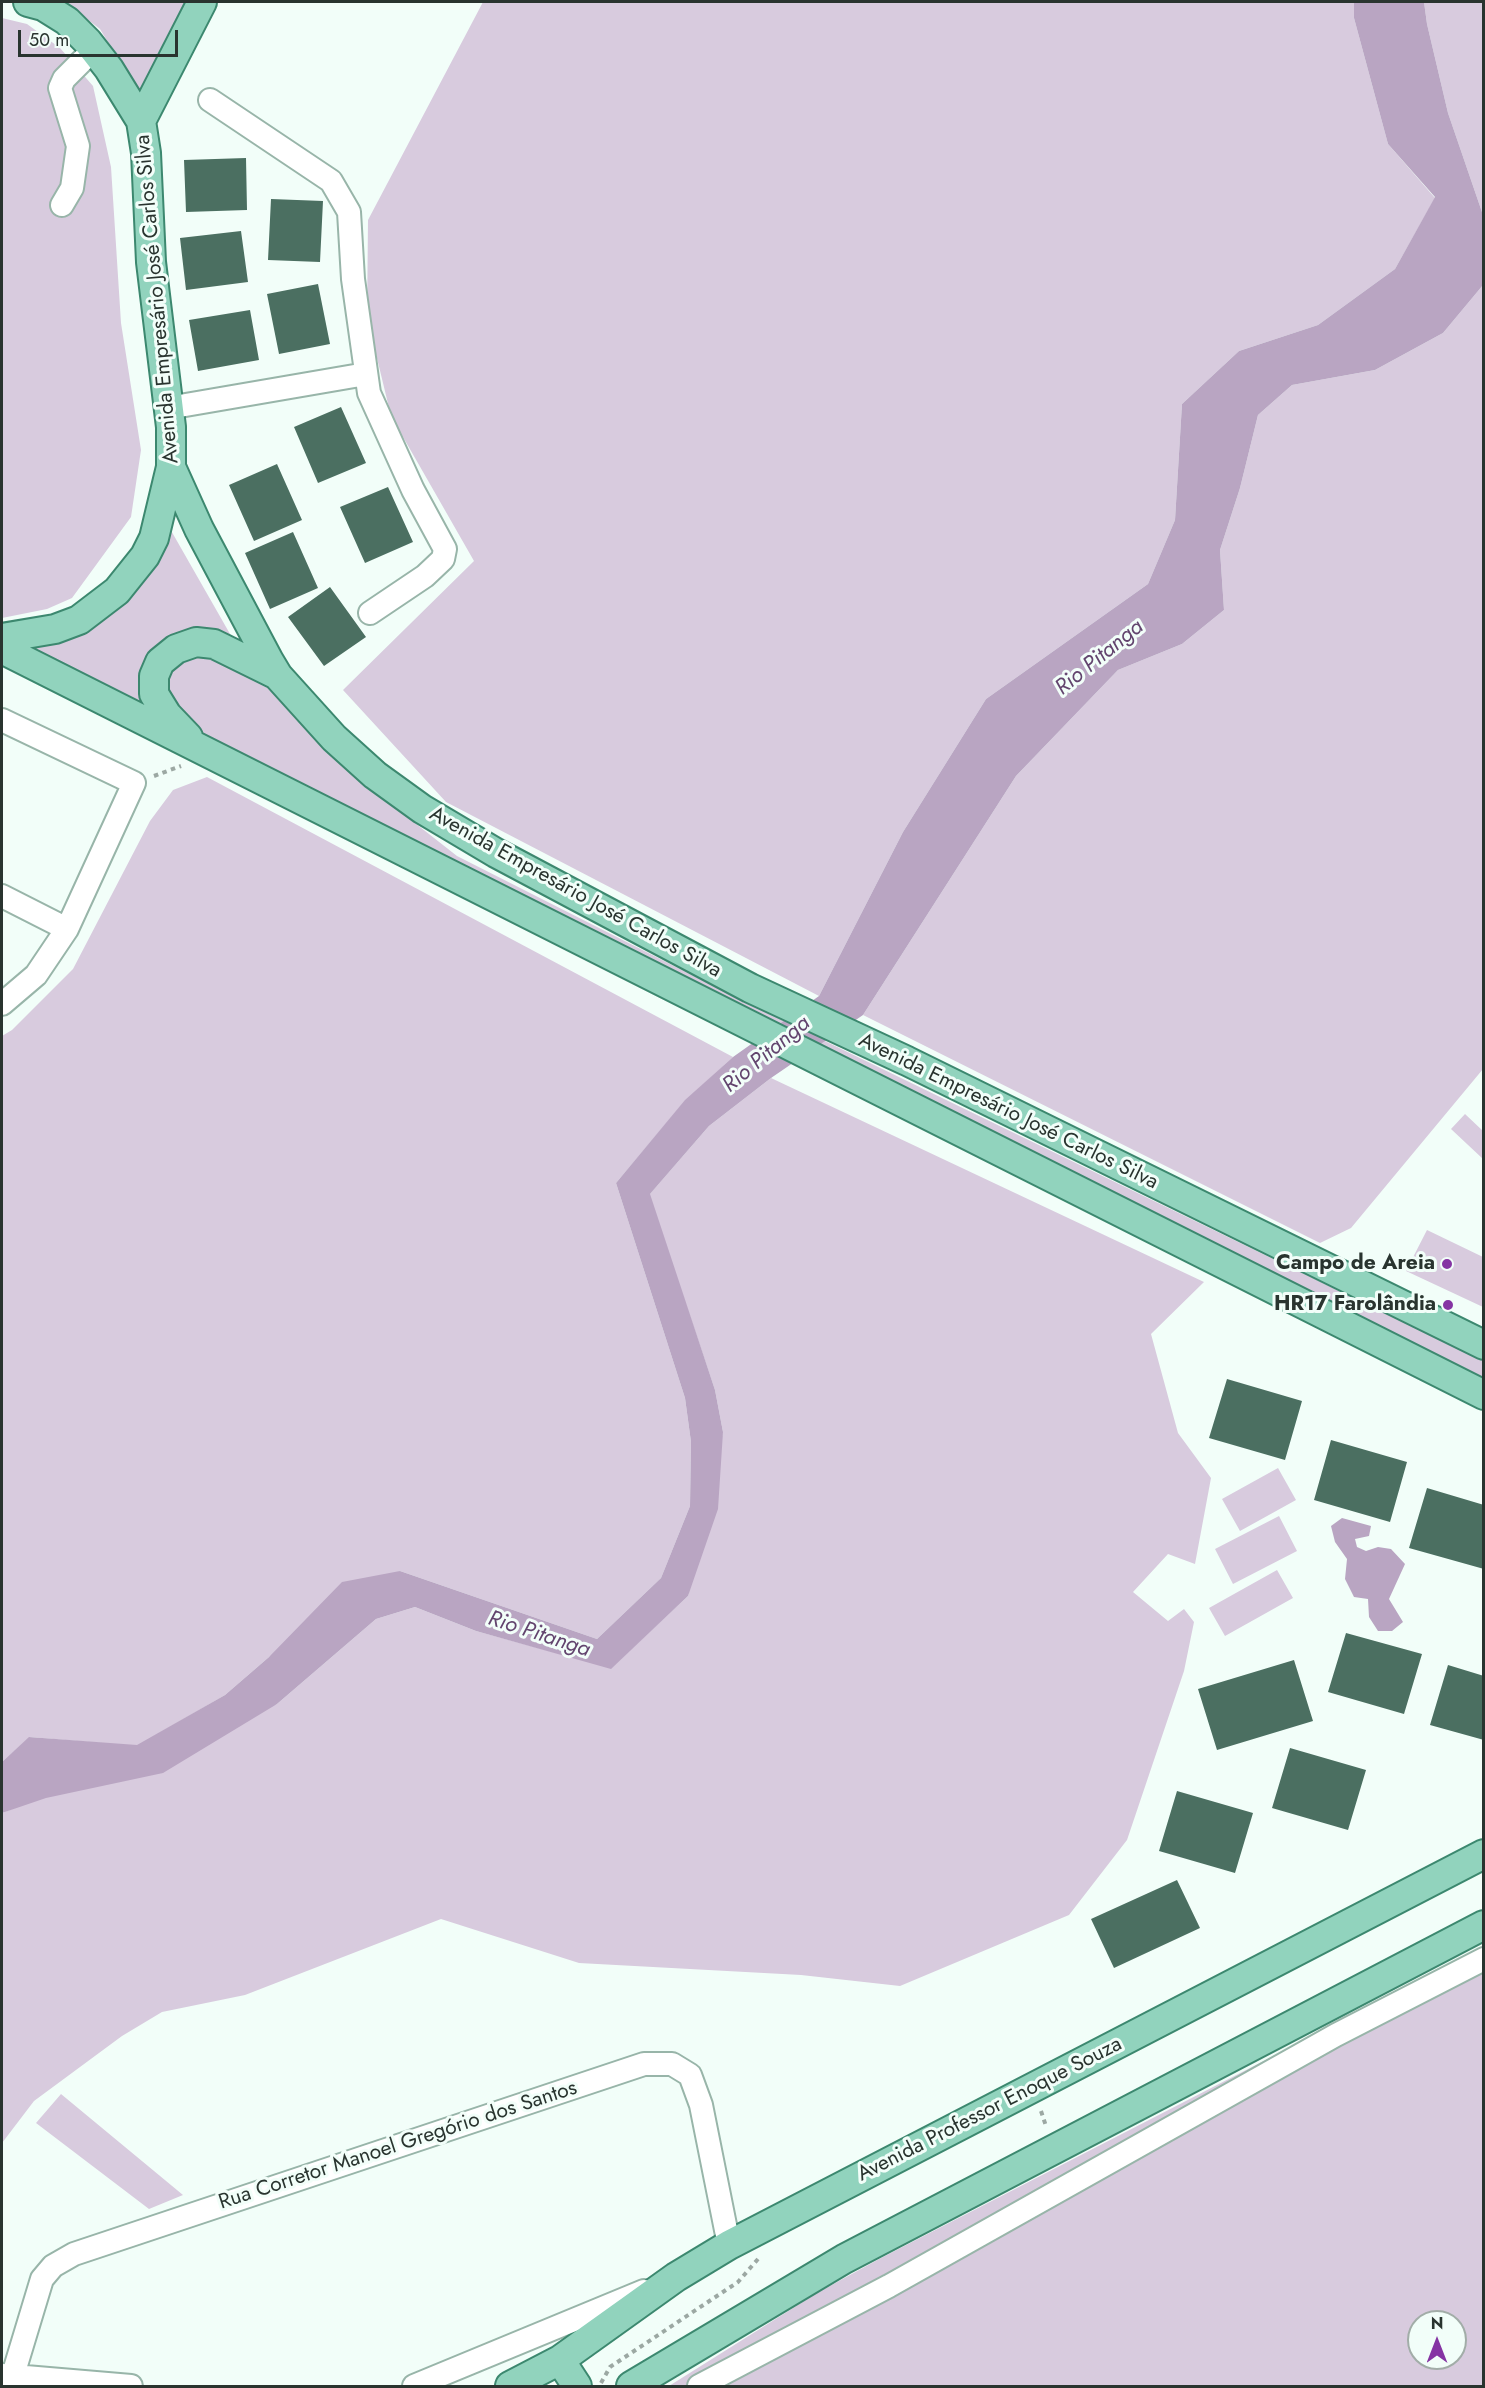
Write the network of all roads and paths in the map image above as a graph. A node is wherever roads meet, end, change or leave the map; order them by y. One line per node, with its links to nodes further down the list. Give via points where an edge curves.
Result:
1 (28, 2): 3 (main road, via 67,21)
2 (202, 2): 5 (main road, Avenida Empresário José Carlos Silva)
3 (94, 49): 5 (main road); 6 (street, via 60,88 78,146 72,188)
4 (210, 100): 7 (street, via 331,182 344,199 349,212 353,279)
5 (141, 121): 8 (main road, Avenida Empresário José Carlos Silva, via 151,262)
6 (62, 205)
7 (366, 374): 8 (street); 10 (street, via 369,393 445,549 443,559 425,576)
8 (168, 408): 9 (main road, Avenida Empresário José Carlos Silva)
9 (171, 467): 11 (main road, via 154,538 117,591 79,620 55,629); 13 (main road, Avenida Empresário José Carlos Silva, via 245,620)
10 (370, 613)
11 (2, 638)
12 (2, 649): 15 (main road, Avenida Empresário José Carlos Silva)
13 (278, 676): 15 (main road, via 214,644 196,642 176,649 160,662 154,676 154,694 167,715); 20 (main road, Avenida Empresário José Carlos Silva, via 334,738 375,775 422,809 496,853 750,988 907,1061)
14 (2, 720): 16 (street)
15 (205, 753): 16 (path); 21 (main road, Avenida Empresário José Carlos Silva)
16 (134, 783): 18 (street)
17 (2, 896): 18 (street)
18 (67, 929): 19 (street, via 36,975)
19 (2, 1004)
20 (1484, 1345)
21 (1484, 1395)
22 (1484, 1854): 25 (main road, Avenida Professor Enoque Souza)
23 (1484, 1925): 26 (main road)
24 (1484, 1959): 36 (street, via 1336,2035 889,2286)
25 (1033, 2088): 26 (path, via 1048,2130); 27 (main road, Avenida Professor Enoque Souza)
26 (1062, 2145): 35 (main road, via 844,2259)
27 (729, 2246): 28 (main road, Avenida Professor Enoque Souza); 30 (street, Rua Corretor Manoel Gregório dos Santos, via 700,2105 690,2075 672,2064 644,2064 75,2254 53,2266 42,2279)
28 (676, 2277): 29 (main road, Avenida Professor Enoque Souza); 32 (street)
29 (560, 2360): 33 (main road, Avenida Professor Enoque Souza); 34 (main road)
30 (7, 2375): 31 (street)
31 (131, 2386)
32 (419, 2386)
33 (510, 2386)
34 (577, 2386)
35 (631, 2386)
36 (699, 2386)

